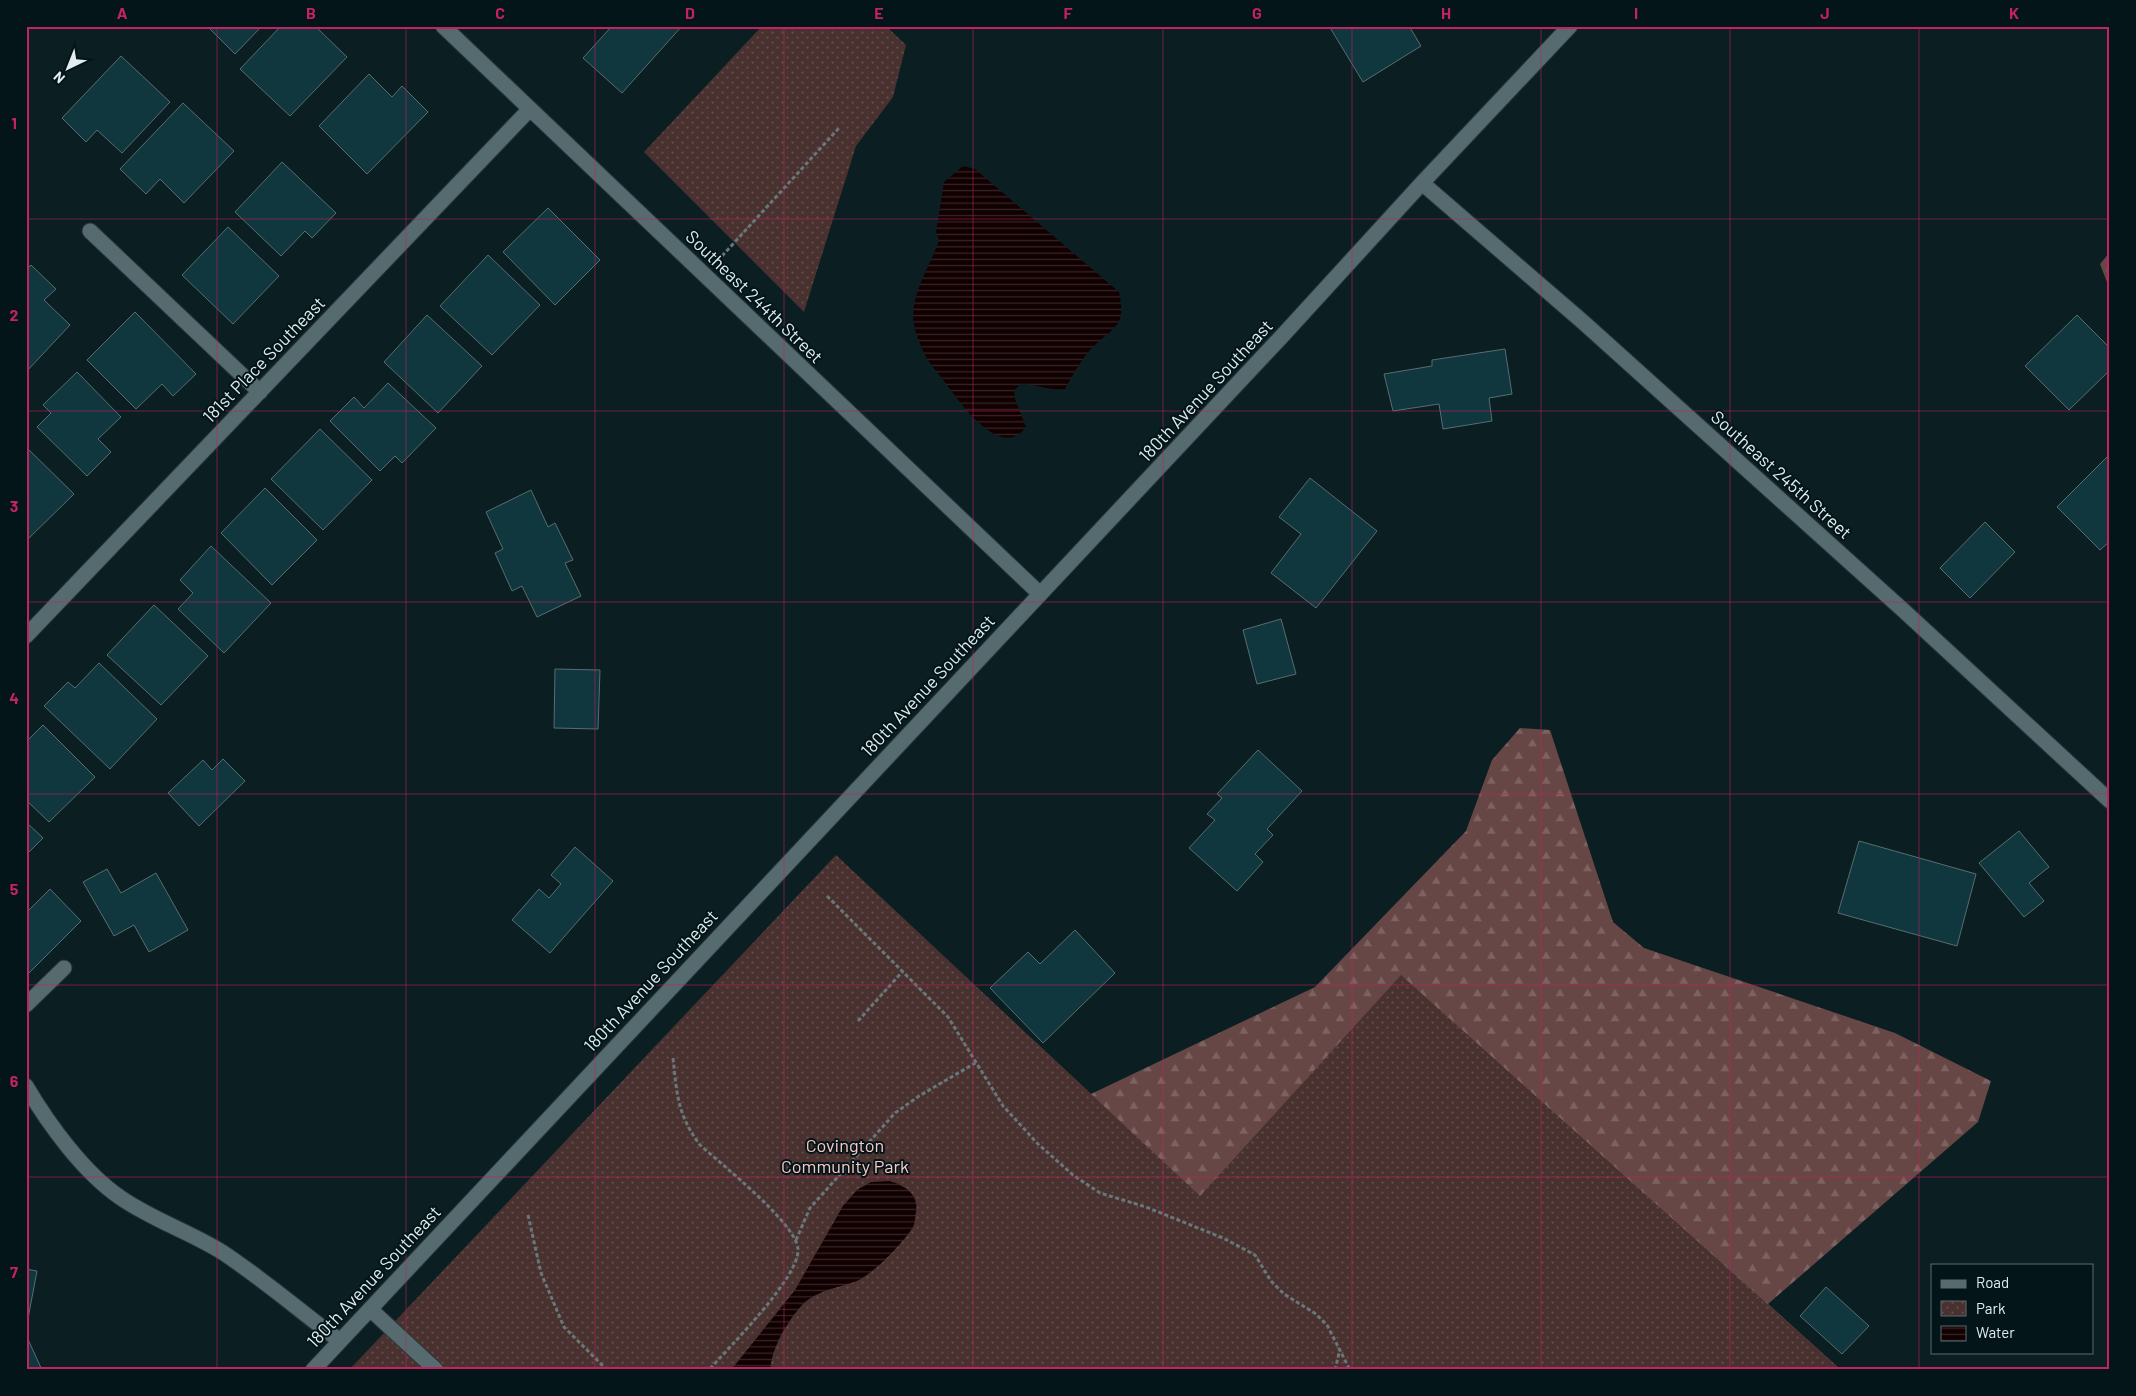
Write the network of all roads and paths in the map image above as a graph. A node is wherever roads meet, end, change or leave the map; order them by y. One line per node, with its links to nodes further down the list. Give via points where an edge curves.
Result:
1 (443, 26): 3 (street, Southeast 244th Street)
2 (1560, 29): 5 (street, 180th Avenue Southeast)
3 (529, 110): 7 (street, Southeast 244th Street); 8 (street, 181st Place Southeast)
4 (839, 128): 7 (path)
5 (1422, 183): 9 (street, 180th Avenue Southeast); 11 (street, Southeast 245th Street, via 1584,322)
6 (90, 231): 8 (street)
7 (704, 275): 9 (street, Southeast 244th Street)
8 (260, 392): 10 (street, 181st Place Southeast)
9 (1040, 594): 22 (street, 180th Avenue Southeast)
10 (26, 636)
11 (2110, 801)
12 (827, 896): 14 (path)
13 (64, 968): 15 (street)
14 (903, 971): 16 (path); 18 (path, via 948,1017)
15 (26, 1005)
16 (858, 1021)
17 (673, 1058): 21 (path, via 682,1116 691,1133 786,1223)
18 (977, 1062): 21 (path, via 895,1113 810,1208); 24 (path, via 1003,1106 1038,1144 1073,1174 1100,1193 1146,1207 1223,1238 1255,1255 1271,1281 1284,1294 1327,1324)
19 (26, 1086): 23 (street, via 48,1122 82,1162 120,1198 221,1252)
20 (528, 1215): 27 (path, via 541,1273 564,1326)
21 (796, 1241): 28 (path, via 798,1249 792,1273)
22 (370, 1309): 23 (street, 180th Avenue Southeast); 26 (street)
23 (340, 1341): 25 (street, 180th Avenue Southeast)
24 (1340, 1349): 29 (path); 30 (path)
25 (313, 1370)
26 (436, 1370)
27 (607, 1370)
28 (709, 1370)
29 (1335, 1370)
30 (1350, 1370)

